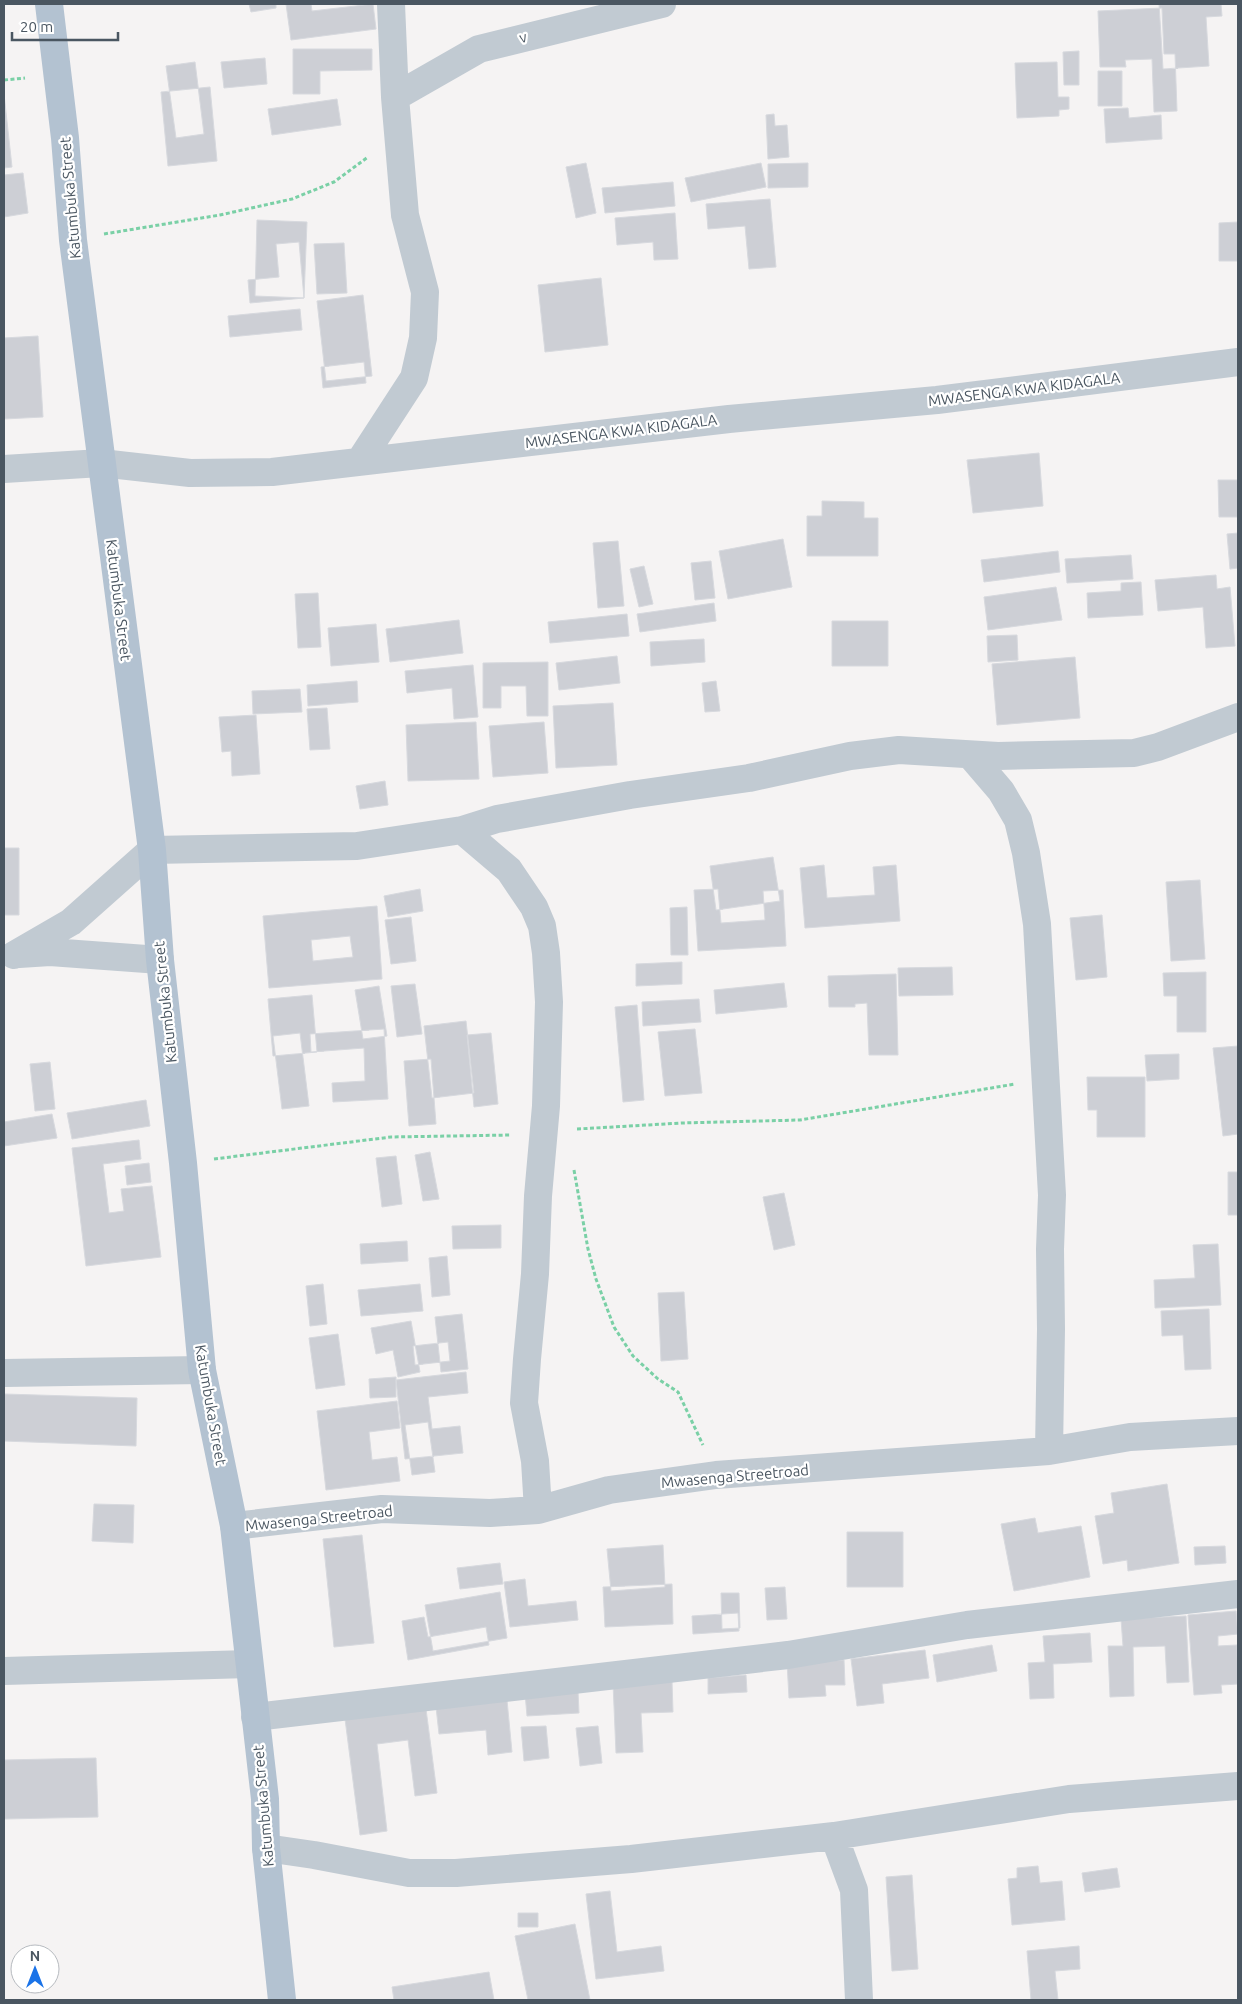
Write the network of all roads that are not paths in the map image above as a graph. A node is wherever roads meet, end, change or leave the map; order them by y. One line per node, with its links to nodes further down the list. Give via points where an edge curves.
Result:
1 (49, 4): 7 (main road, Katumbuka Street, via 73,240)
2 (391, 4): 4 (street)
3 (662, 4): 4 (street, v, via 478,49)
4 (395, 97): 6 (street, via 405,215 425,292 423,338 414,378)
5 (1238, 362): 6 (street, MWASENGA KWA KIDAGALA, via 937,400 729,419)
6 (360, 461): 7 (street, MWASENGA KWA KIDAGALA, via 272,472 190,473)
7 (101, 463): 8 (street, MWASENGA KWA KIDAGALA); 12 (main road, Katumbuka Street)
8 (4, 469)
9 (1238, 717): 10 (street, via 1158,748 1134,753)
10 (971, 756): 11 (street, via 899,750 850,756 749,778 497,819); 18 (street, via 1001,791 1018,820 1037,924 1052,1195)
11 (462, 830): 12 (street, via 357,846); 19 (street, via 509,870 534,907 542,926 546,953 549,1002 546,1106 524,1403 535,1462)
12 (152, 850): 13 (street, via 71,922); 14 (main road, Katumbuka Street)
13 (9, 955): 14 (street, via 50,952)
14 (160, 960): 15 (main road, Katumbuka Street)
15 (202, 1370): 16 (street); 20 (main road, Katumbuka Street)
16 (4, 1373)
17 (1238, 1431): 18 (street, Mwasenga Streetroad, via 1130,1437)
18 (1049, 1451): 19 (street, Mwasenga Streetroad, via 716,1476 609,1490)
19 (538, 1510): 20 (street, Mwasenga Streetroad, via 490,1513 382,1509)
20 (234, 1526): 22 (main road, Katumbuka Street)
21 (1238, 1594): 24 (street, via 967,1625 788,1656)
22 (249, 1664): 23 (street); 24 (main road, Katumbuka Street)
23 (4, 1671)
24 (255, 1717): 27 (main road, Katumbuka Street, via 265,1799)
25 (1238, 1786): 26 (street, via 1069,1799)
26 (834, 1836): 27 (street, via 632,1859 456,1873 409,1873); 29 (street, via 854,1890)
27 (266, 1848): 28 (main road, Katumbuka Street)
28 (282, 2000)
29 (859, 2000)

